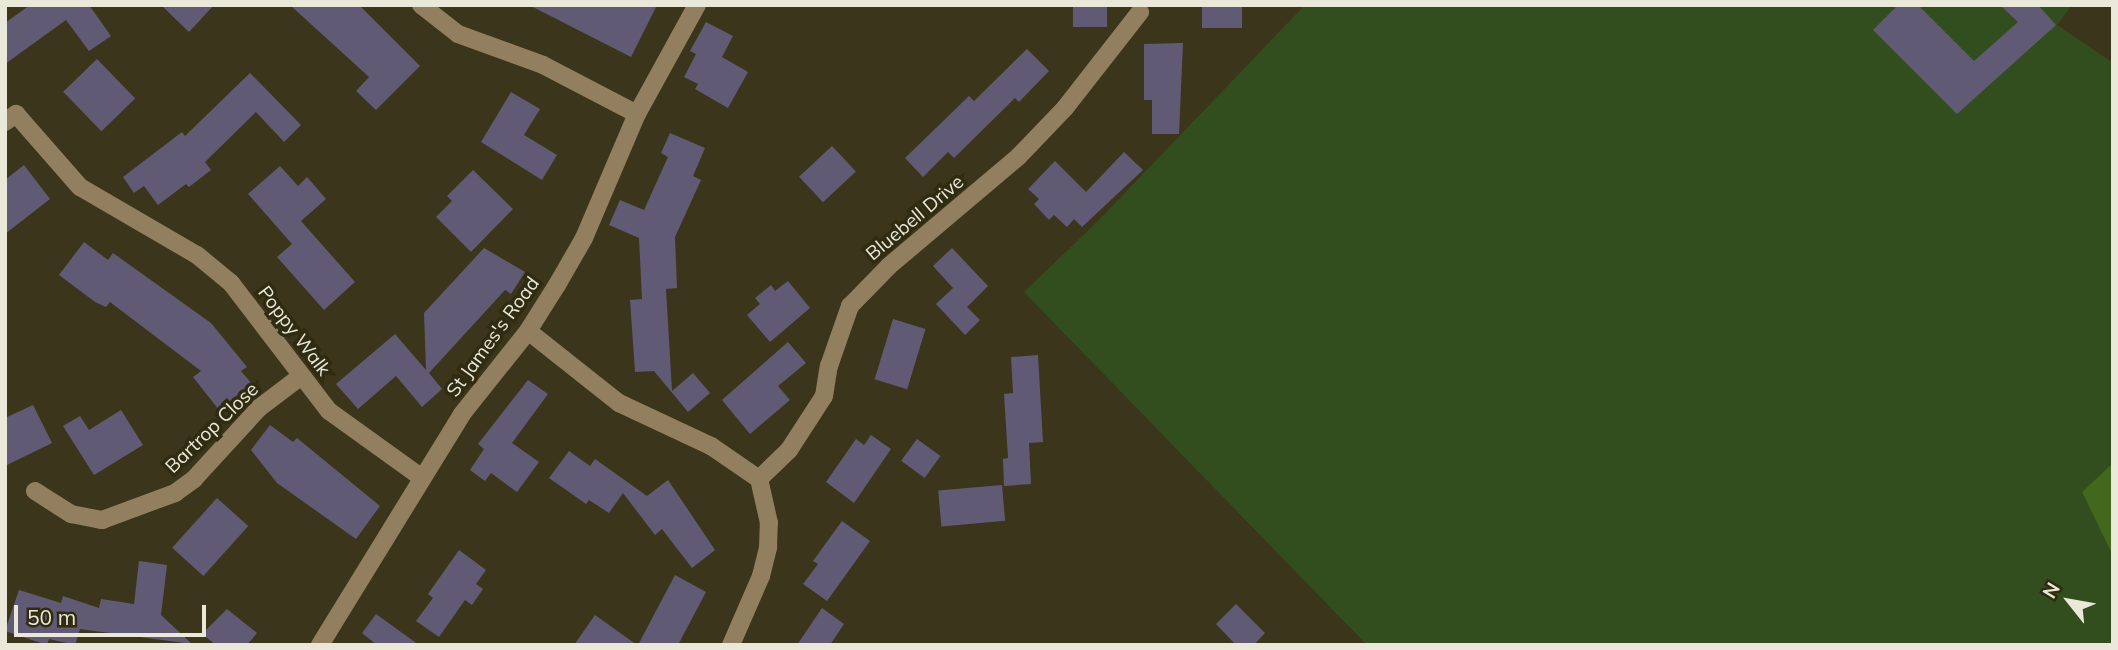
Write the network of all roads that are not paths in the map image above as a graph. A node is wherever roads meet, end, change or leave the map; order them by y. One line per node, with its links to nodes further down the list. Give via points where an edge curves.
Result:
1 (421, 5): 4 (street, via 458,34 543,65)
2 (697, 5): 4 (street, St James's Road)
3 (1140, 12): 9 (street, Bluebell Drive, via 1065,108 1018,156 863,290 841,326 824,396 807,428)
4 (637, 114): 6 (street, St James's Road, via 584,238)
5 (5, 122): 7 (street, Poppy Walk, via 16,114 80,187 197,255 231,283)
6 (528, 331): 8 (street, St James's Road, via 489,377); 9 (street, via 620,403 711,446)
7 (300, 377): 8 (street, Poppy Walk, via 346,428); 10 (street, Bartrop Close, via 258,408 194,479 175,493 102,520 71,514)
8 (421, 477): 11 (street, St James's Road)
9 (759, 479): 12 (street, via 769,523 768,547 761,576)
10 (35, 491)
11 (320, 645)
12 (731, 645)

